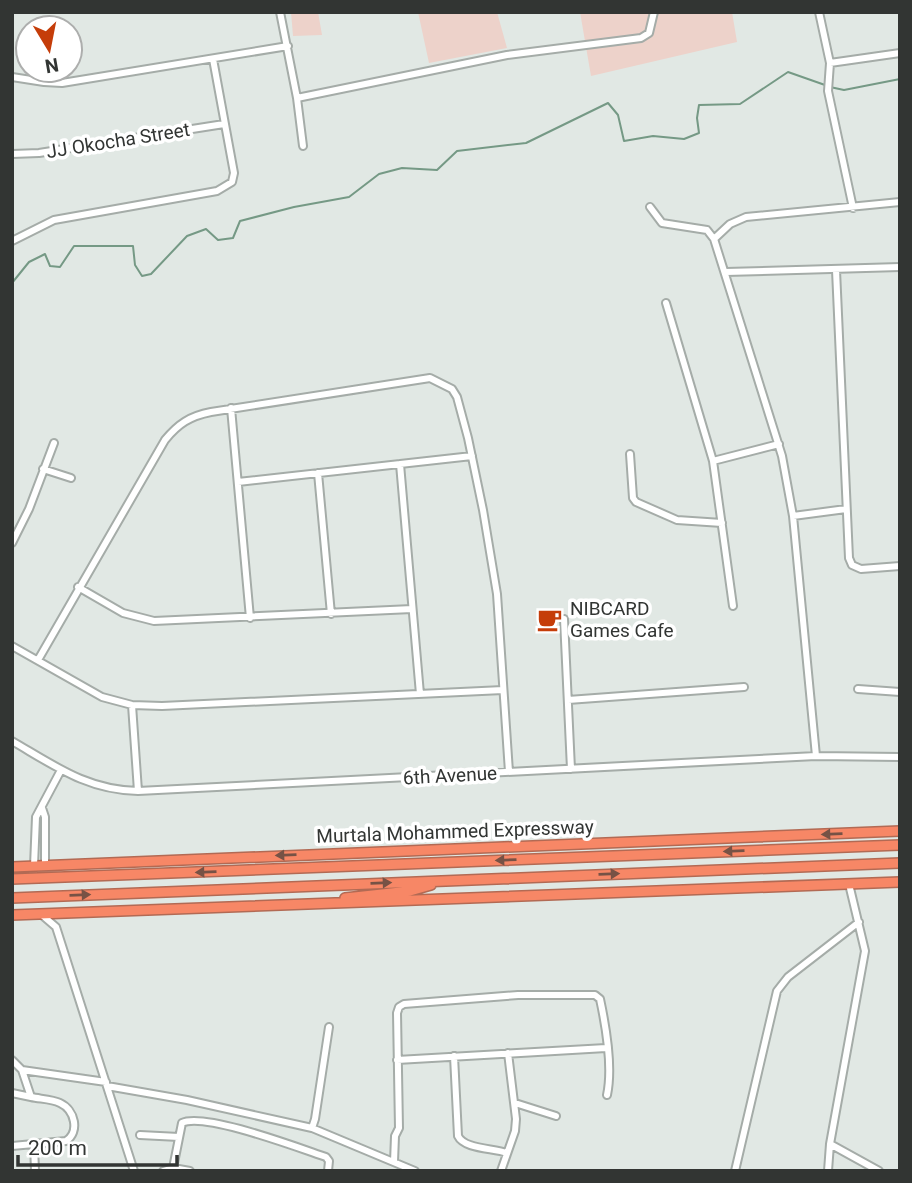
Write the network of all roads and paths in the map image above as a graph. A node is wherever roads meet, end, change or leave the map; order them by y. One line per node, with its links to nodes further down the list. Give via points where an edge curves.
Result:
1 (280, 12): 4 (street)
2 (654, 12): 9 (street, via 649,33 642,38 507,55)
3 (819, 12): 7 (street)
4 (288, 46): 6 (street); 9 (street)
5 (900, 52): 7 (street)
6 (213, 59): 8 (street, via 62,83); 10 (street)
7 (830, 66): 15 (street, via 828,91)
8 (12, 77)
9 (297, 98): 11 (street)
10 (224, 124): 12 (street, JJ Okocha Street); 17 (street, via 234,173 226,187 54,220)
11 (303, 146)
12 (12, 154)
13 (900, 202): 15 (street)
14 (650, 207): 16 (street, via 662,223 707,230)
15 (853, 208): 16 (street, via 746,217)
16 (714, 239): 20 (street)
17 (12, 241)
18 (900, 267): 19 (street)
19 (836, 270): 20 (street); 33 (street)
20 (726, 272): 24 (street)
21 (666, 303): 27 (street)
22 (231, 408): 26 (street, via 430,378 452,389 457,397); 32 (street); 38 (street, via 194,415 173,430)
23 (54, 443): 29 (street)
24 (779, 444): 27 (street); 34 (street)
25 (630, 454): 35 (street, via 636,502 677,520)
26 (472, 456): 28 (street); 48 (street, via 497,594)
27 (713, 461): 35 (street)
28 (400, 464): 30 (street); 40 (street)
29 (43, 469): 31 (street); 36 (street)
30 (318, 473): 32 (street); 41 (street)
31 (71, 478)
32 (238, 482): 42 (street)
33 (846, 509): 34 (street); 37 (street, via 852,565 861,569)
34 (793, 516): 54 (street)
35 (722, 523): 39 (street)
36 (13, 539)
37 (900, 566)
38 (78, 587): 42 (street, via 123,613 154,621); 45 (street)
39 (733, 606)
40 (412, 609): 41 (street); 50 (street)
41 (331, 614): 42 (street)
42 (250, 618)
43 (564, 619): 51 (street)
44 (12, 646): 45 (street)
45 (38, 660): 52 (street, via 102,697)
46 (744, 687): 51 (street)
47 (858, 689): 49 (street)
48 (503, 690): 50 (street); 58 (street)
49 (900, 692)
50 (420, 694): 52 (street)
51 (568, 700): 56 (street)
52 (132, 705): 59 (street)
53 (12, 741): 57 (street, 6th Avenue)
54 (816, 757): 55 (street, 6th Avenue); 56 (street, 6th Avenue)
55 (900, 757)
56 (571, 769): 58 (street, 6th Avenue)
57 (61, 770): 59 (street, 6th Avenue, via 96,786); 60 (street)
58 (509, 772): 59 (street, 6th Avenue)
59 (138, 791)
60 (41, 808): 66 (street, via 36,817); 67 (street)
61 (900, 831): 63 (highway, Murtala Mohammed Expressway, one-way to 63)
62 (900, 845): 65 (highway, Murtala Mohammed Expressway, one-way to 65)
63 (358, 853): 65 (highway); 67 (highway, Murtala Mohammed Expressway, one-way to 67)
64 (900, 863): 70 (highway, one-way to 64)
65 (414, 864): 69 (highway, Murtala Mohammed Expressway, one-way to 69)
66 (34, 866): 67 (highway, Murtala Mohammed Expressway); 68 (highway, Murtala Mohammed Expressway)
67 (45, 866)
68 (12, 867)
69 (12, 879)
70 (445, 881): 73 (highway, one-way to 70); 74 (highway, via 410,891)
71 (900, 882): 72 (highway)
72 (849, 884): 74 (highway); 78 (street)
73 (12, 898)
74 (308, 904): 75 (highway)
75 (65, 913): 76 (highway); 79 (street)
76 (41, 914): 77 (highway); 79 (street)
77 (12, 915)
78 (859, 922): 97 (street, via 865,951); 109 (street, via 788,977 777,991)
79 (56, 927): 87 (street)
80 (329, 1027): 93 (street)
81 (606, 1048): 82 (street); 85 (street, via 600,999 595,995 518,995 399,1007); 89 (street)
82 (508, 1053): 83 (street); 91 (street)
83 (454, 1056): 85 (street); 99 (street, via 460,1142)
84 (12, 1060): 86 (street)
85 (397, 1060): 100 (street, via 399,1128)
86 (22, 1070): 87 (street); 90 (street)
87 (106, 1084): 93 (street); 103 (street)
88 (12, 1093): 90 (street)
89 (607, 1095)
90 (31, 1097): 96 (street, via 66,1107 75,1131 66,1141)
91 (515, 1103): 92 (street); 99 (street, via 515,1131)
92 (556, 1116)
93 (312, 1128): 100 (street)
94 (140, 1135): 95 (street)
95 (179, 1137): 101 (street); 106 (street, via 187,1121 242,1130 326,1157)
96 (34, 1144): 98 (street); 102 (street)
97 (830, 1144): 110 (street); 111 (street)
98 (12, 1146)
99 (508, 1153): 108 (street)
100 (394, 1162): 107 (street)
101 (173, 1168): 104 (street); 105 (street)
102 (36, 1171)
103 (134, 1171)
104 (163, 1171)
105 (190, 1171)
106 (328, 1171)
107 (415, 1171)
108 (501, 1171)
109 (735, 1171)
110 (828, 1171)
111 (879, 1171)

